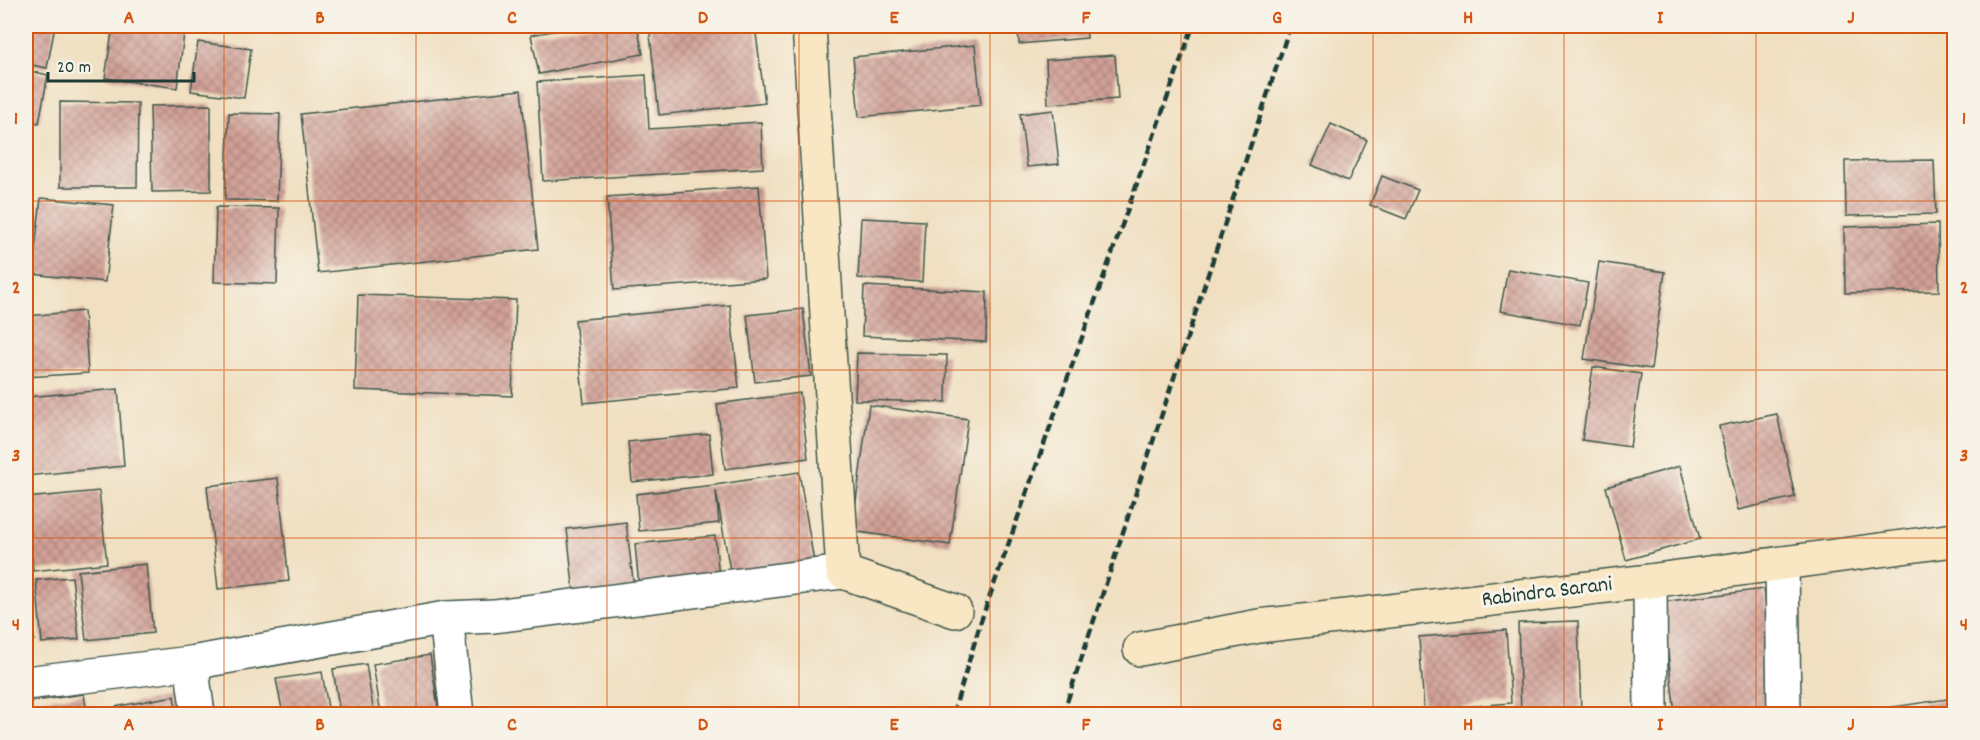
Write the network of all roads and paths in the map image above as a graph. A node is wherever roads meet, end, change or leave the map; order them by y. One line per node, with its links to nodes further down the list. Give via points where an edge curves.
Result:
1 (809, 26): 4 (street)
2 (1954, 540): 3 (street, Rabindra Sarani)
3 (1782, 563): 5 (street, Rabindra Sarani); 14 (street)
4 (843, 573): 6 (street); 7 (street, via 494,616)
5 (1650, 581): 8 (street, Rabindra Sarani, via 1258,626); 13 (street)
6 (955, 611)
7 (446, 618): 9 (street); 12 (street)
8 (1140, 649)
9 (191, 663): 10 (street); 11 (street)
10 (26, 683)
11 (198, 714)
12 (457, 714)
13 (1651, 714)
14 (1785, 714)

